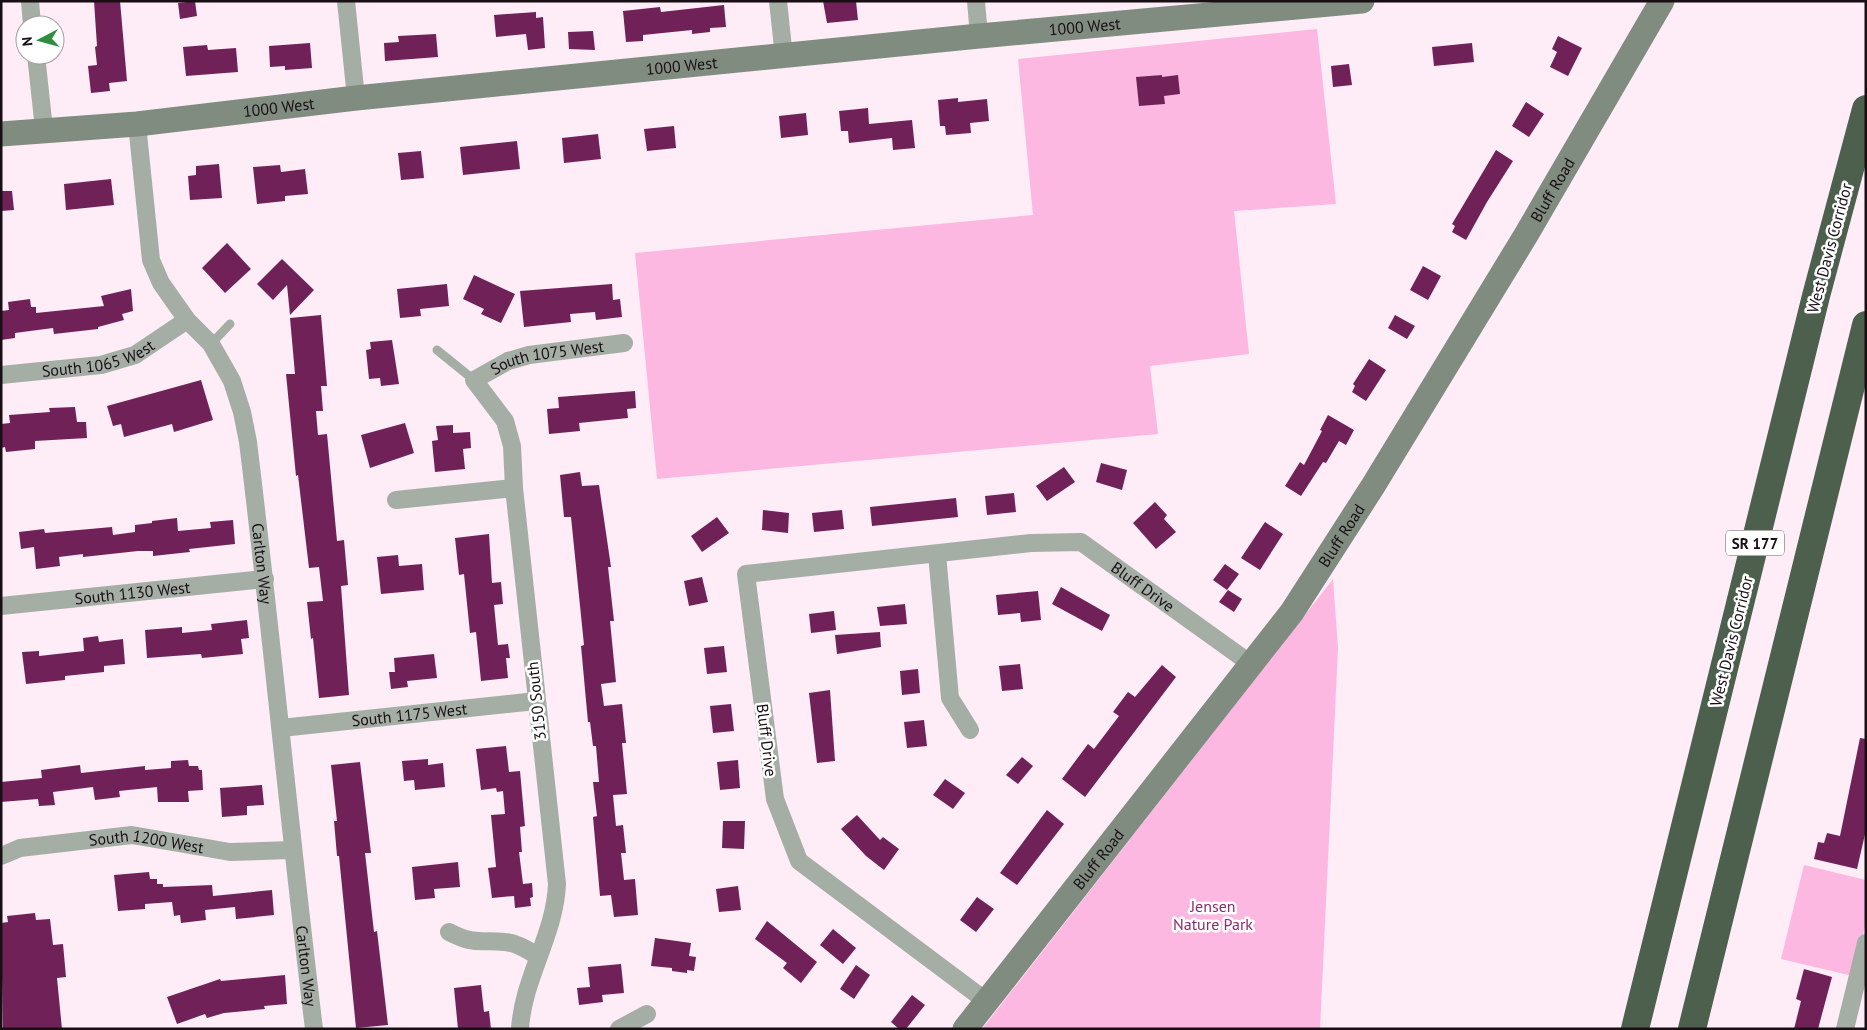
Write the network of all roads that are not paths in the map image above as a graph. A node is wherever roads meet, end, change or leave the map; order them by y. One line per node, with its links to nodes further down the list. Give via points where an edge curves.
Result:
1 (30, 1): 7 (street)
2 (346, 1): 11 (street)
3 (778, 1): 9 (street)
4 (976, 1): 8 (street)
5 (1362, 1): 8 (main road, 1000 West)
6 (1662, 2): 29 (main road, Bluff Road, via 1526,235 1373,486 1292,612)
7 (31, 15)
8 (979, 36): 9 (main road, 1000 West)
9 (784, 57): 11 (main road, 1000 West)
10 (37, 65): 14 (street)
11 (356, 98): 13 (main road, 1000 West)
12 (1866, 108): 44 (highway, West Davis Corridor / SR 177, via 1816,296)
13 (137, 124): 14 (main road, 1000 West); 16 (street, Carlton Way, via 151,260 161,283)
14 (44, 129): 15 (main road, 1000 West)
15 (1, 134)
16 (187, 320): 20 (street, Carlton Way); 22 (street, South 1065 West, via 135,355 101,365)
17 (230, 324): 20 (lane)
18 (1866, 325): 45 (highway)
19 (624, 343): 23 (street, South 1075 West, via 528,355 508,361)
20 (211, 344): 27 (street, Carlton Way, via 232,381 242,412)
21 (437, 350): 23 (lane)
22 (1, 375)
23 (474, 380): 24 (street, 3150 South, via 505,421 512,446)
24 (514, 488): 25 (street); 30 (street, 3150 South)
25 (396, 500)
26 (937, 554): 29 (street, Bluff Drive, via 1031,542 1081,542); 32 (street, via 950,698); 38 (street, Bluff Drive, via 746,574 774,799 799,860)
27 (265, 579): 28 (street, South 1130 West); 31 (street, Carlton Way)
28 (1, 606)
29 (1251, 664): 38 (main road, Bluff Road)
30 (536, 701): 31 (street, South 1175 West); 37 (street, 3150 South, via 557,884 553,918)
31 (281, 728): 33 (street, Carlton Way)
32 (970, 730)
33 (292, 850): 34 (street, South 1200 West, via 230,852 132,835 20,848); 40 (street, Carlton Way)
34 (1, 856)
35 (448, 932): 37 (street, via 472,942 506,942)
36 (1866, 943): 46 (street)
37 (537, 956): 41 (street, 3150 South, via 521,1009)
38 (986, 1001): 43 (main road, Bluff Road)
39 (647, 1014): 42 (street)
40 (314, 1029)
41 (520, 1029)
42 (619, 1029)
43 (965, 1029)
44 (1636, 1029)
45 (1692, 1029)
46 (1845, 1029)

